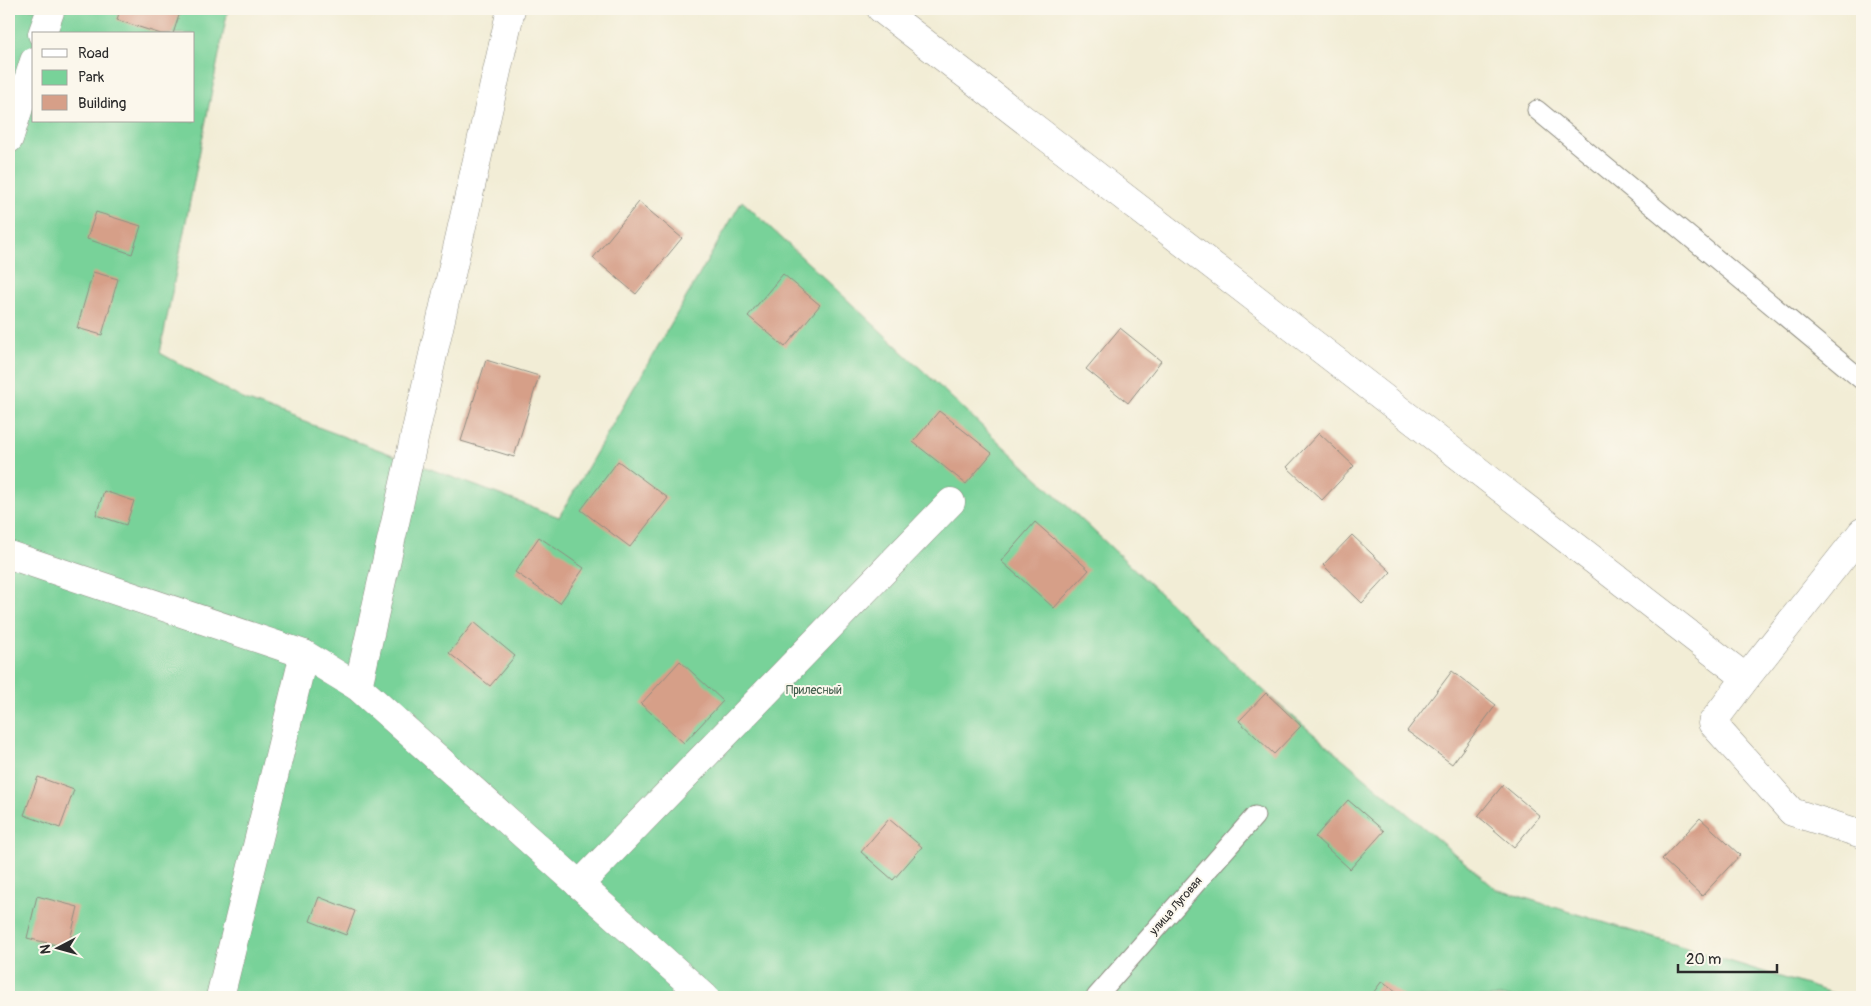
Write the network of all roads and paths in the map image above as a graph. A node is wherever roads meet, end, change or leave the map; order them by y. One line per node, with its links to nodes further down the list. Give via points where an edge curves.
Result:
1 (50, 9): 4 (street)
2 (511, 9): 14 (street)
3 (881, 9): 13 (street)
4 (43, 32)
5 (32, 67): 7 (street)
6 (1537, 110): 8 (lane)
7 (9, 139)
8 (1862, 380)
9 (952, 502): 17 (street)
10 (1862, 532): 13 (street)
11 (9, 555): 12 (street)
12 (304, 654): 14 (street); 18 (street)
13 (1746, 678): 16 (street, via 1712,723 1792,812)
14 (358, 687): 17 (street)
15 (1255, 816): 20 (lane, улица Луговая)
16 (1862, 834)
17 (579, 885): 19 (street)
18 (220, 997)
19 (705, 997)
20 (1096, 997)

